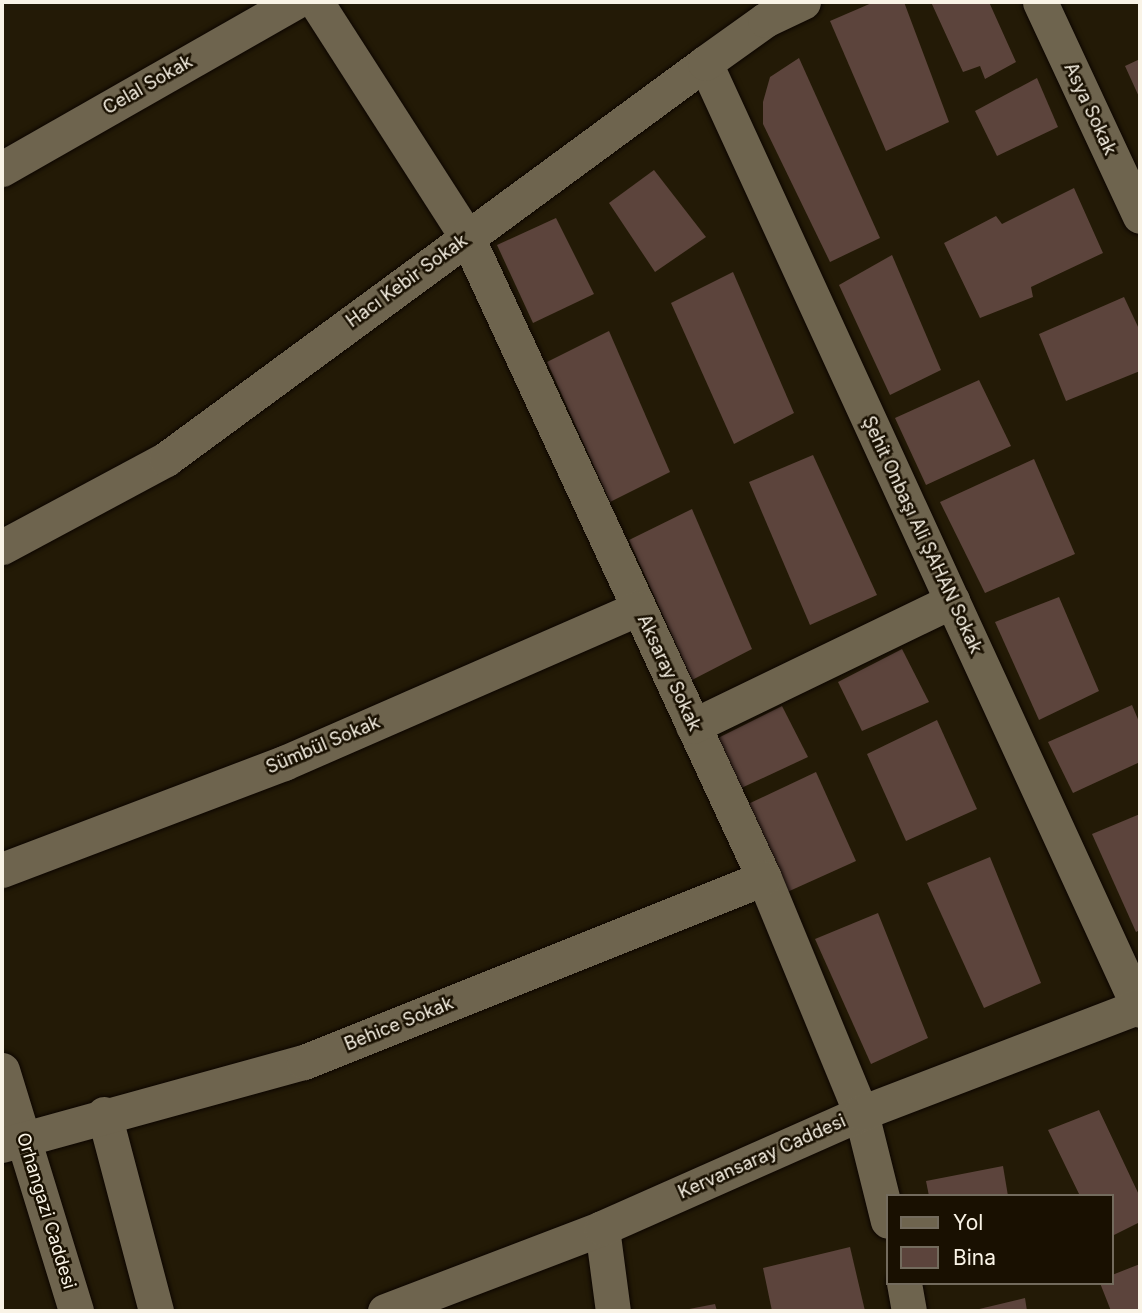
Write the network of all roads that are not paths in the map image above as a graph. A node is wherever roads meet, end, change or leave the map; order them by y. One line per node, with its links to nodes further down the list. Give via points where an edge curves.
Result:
1 (295, 2): 6 (street, Celal Sokak)
2 (316, 2): 8 (street, Aksaray Sokak)
3 (803, 2): 5 (street, Hacı Kebir Sokak, via 765,20)
4 (1040, 2): 7 (street, Asya Sokak)
5 (705, 63): 8 (street, Hacı Kebir Sokak); 10 (street, Şehit Onbaşı Ali ŞAHAN Sokak)
6 (2, 169)
7 (1140, 216)
8 (467, 237): 9 (street, Hacı Kebir Sokak, via 166,459); 11 (street, Aksaray Sokak)
9 (2, 547)
10 (952, 601): 12 (street); 15 (street, Şehit Onbaşı Ali ŞAHAN Sokak)
11 (638, 608): 12 (street, Aksaray Sokak); 13 (street, Sümbül Sokak, via 284,763)
12 (693, 726): 14 (street, Aksaray Sokak)
13 (2, 870)
14 (764, 878): 17 (street, Aksaray Sokak); 18 (street, Behice Sokak, via 304,1062)
15 (1140, 1008): 17 (street, Kervansaray Caddesi)
16 (2, 1070): 19 (street, Orhangazi Caddesi)
17 (861, 1112): 20 (street, Aksaray Sokak); 21 (street, Kervansaray Caddesi)
18 (104, 1114): 19 (street, Behice Sokak); 24 (street)
19 (13, 1142): 23 (street, Orhangazi Caddesi)
20 (886, 1214)
21 (602, 1228): 25 (street, Kervansaray Caddesi); 26 (street)
22 (904, 1285): 27 (street)
23 (76, 1311)
24 (156, 1311)
25 (386, 1311)
26 (613, 1311)
27 (909, 1311)

